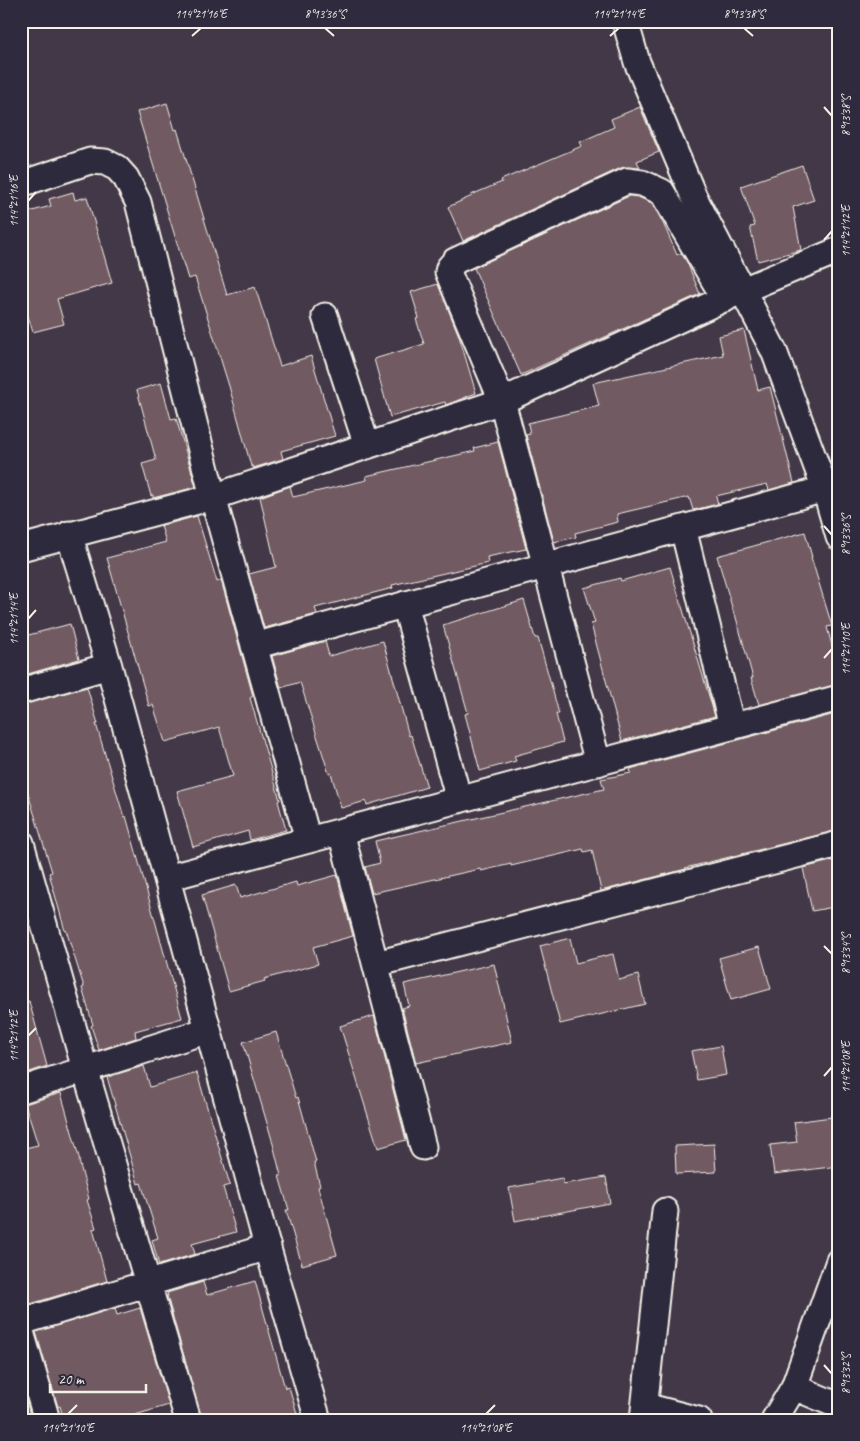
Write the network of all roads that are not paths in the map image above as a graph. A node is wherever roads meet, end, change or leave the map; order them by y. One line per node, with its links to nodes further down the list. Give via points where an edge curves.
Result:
1 (625, 21): 4 (street, via 637,62)
2 (21, 184): 9 (street, via 90,161 105,162 126,178 138,202)
3 (839, 250): 4 (street)
4 (734, 295): 6 (street); 6 (street, via 662,192 642,183 627,181 456,261 449,268); 8 (street, via 774,351)
5 (325, 316): 7 (street)
6 (502, 401): 7 (street); 14 (street)
7 (367, 446): 9 (street)
8 (825, 489): 10 (street); 11 (street)
9 (213, 497): 12 (street); 16 (street)
10 (837, 522)
11 (683, 528): 14 (street); 20 (street)
12 (69, 534): 13 (street); 17 (street)
13 (21, 548)
14 (545, 566): 15 (street); 21 (street)
15 (406, 604): 16 (street); 22 (street)
16 (254, 646): 24 (street)
17 (109, 666): 18 (street); 27 (street)
18 (21, 691)
19 (839, 698): 20 (street)
20 (732, 727): 21 (street)
21 (598, 763): 22 (street)
22 (459, 800): 23 (street)
23 (341, 832): 24 (street); 28 (street)
24 (308, 840): 27 (street)
25 (21, 843): 30 (street)
26 (839, 844): 28 (street)
27 (167, 878): 29 (street)
28 (376, 964): 32 (street)
29 (208, 1030): 30 (street); 34 (street)
30 (85, 1070): 31 (street); 36 (street)
31 (21, 1090)
32 (423, 1147)
33 (665, 1211): 41 (street)
34 (268, 1247): 36 (street); 44 (street)
35 (839, 1261): 39 (street)
36 (148, 1283): 37 (street); 43 (street)
37 (21, 1322)
38 (21, 1332): 42 (street)
39 (794, 1387): 40 (street); 46 (street)
40 (839, 1406)
41 (644, 1413): 45 (street)
42 (47, 1420)
43 (188, 1420)
44 (318, 1420)
45 (698, 1420)
46 (774, 1420)

